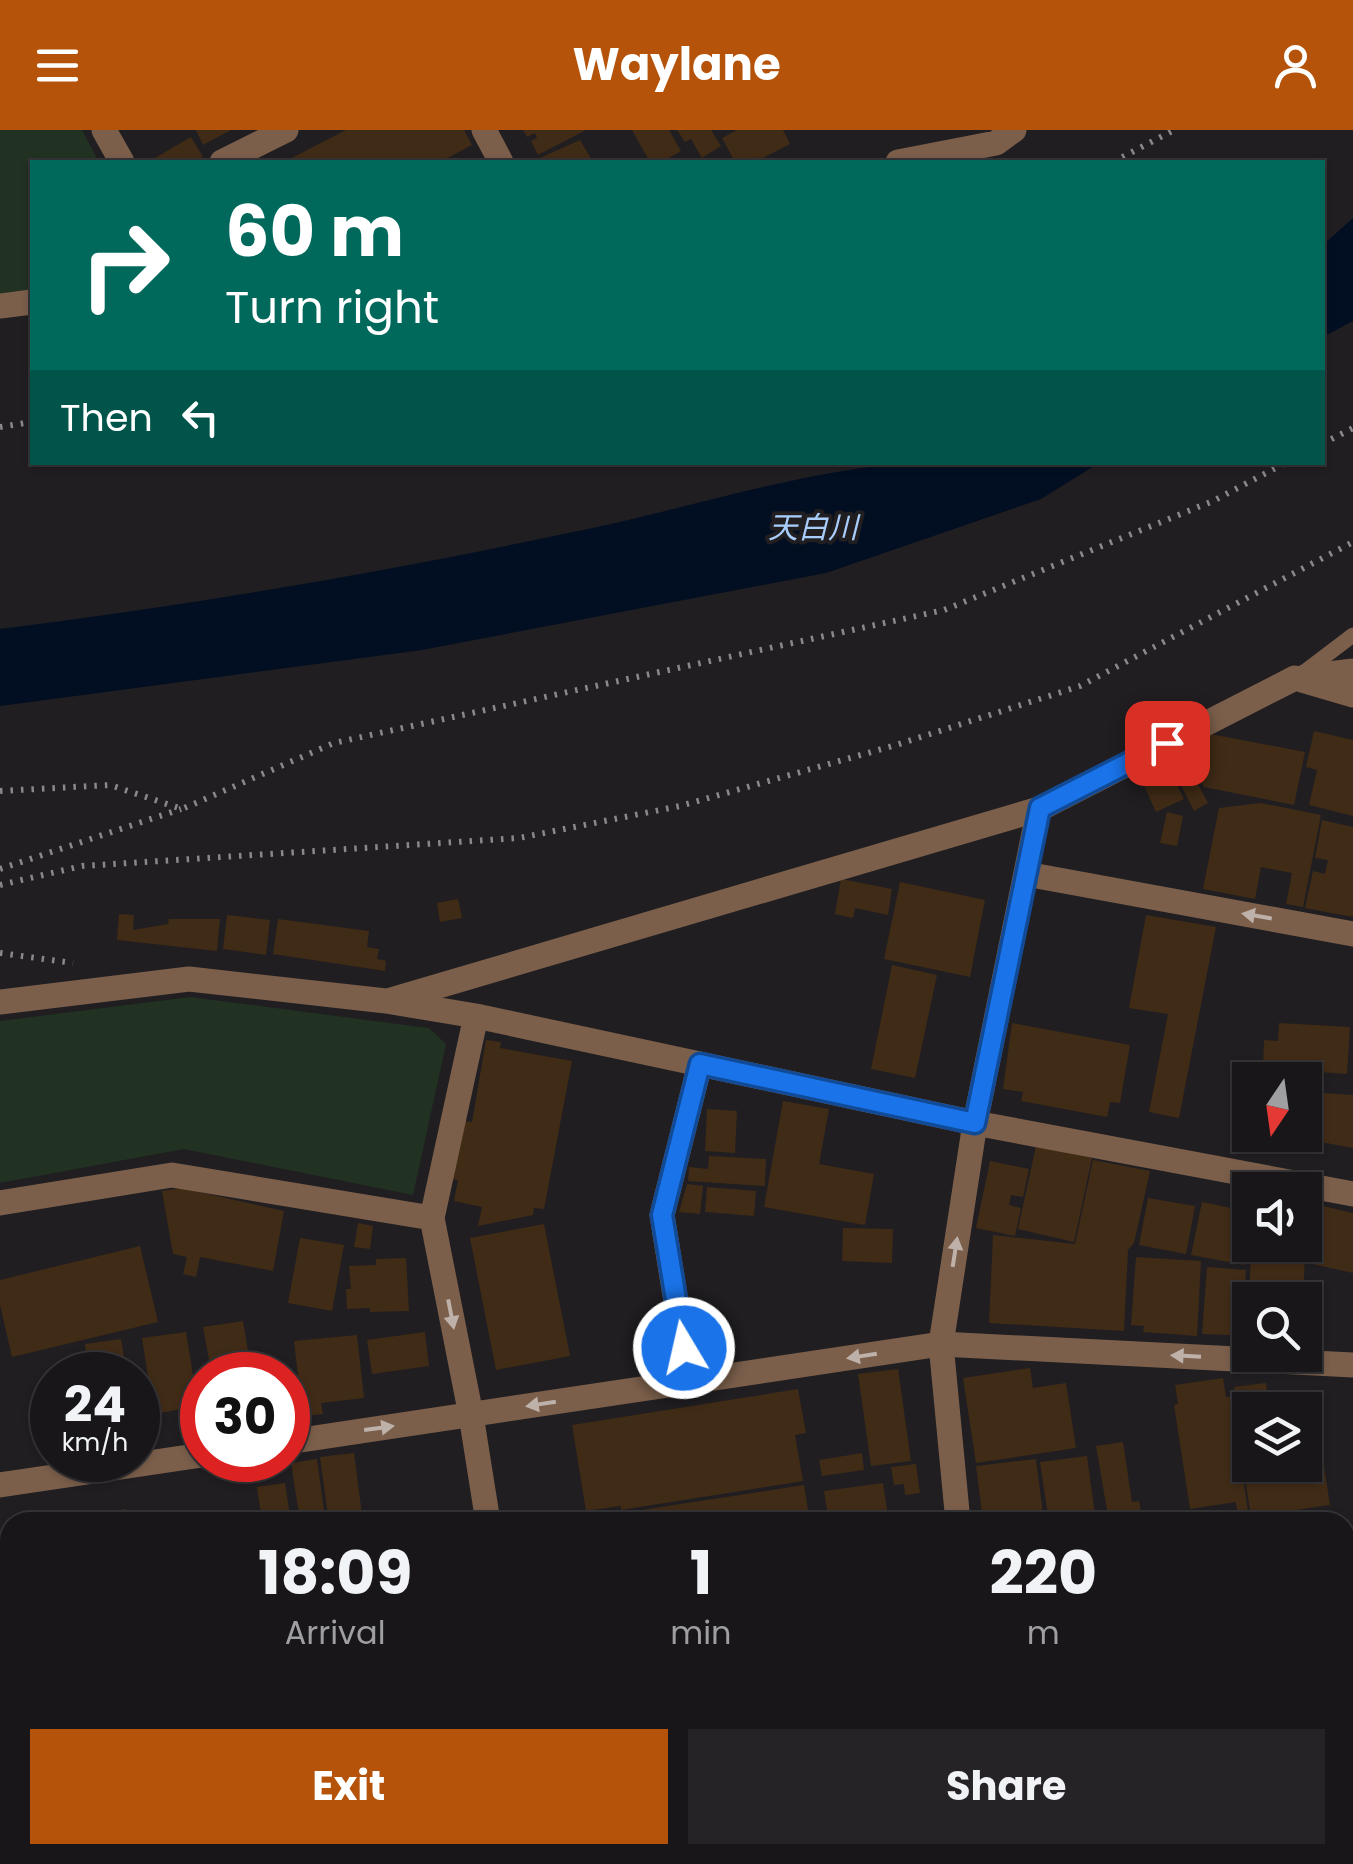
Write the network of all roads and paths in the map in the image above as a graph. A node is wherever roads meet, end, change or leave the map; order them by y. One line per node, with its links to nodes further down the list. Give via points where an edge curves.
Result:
1 (104, 130): 6 (street)
2 (286, 130): 7 (street)
3 (484, 130): 8 (street)
4 (1014, 130): 9 (street, via 996,143)
5 (1174, 130): 10 (path)
6 (121, 160)
7 (226, 160)
8 (499, 160)
9 (908, 160)
10 (1117, 160)
11 (30, 302): 12 (street)
12 (0, 306)
13 (30, 422): 14 (path)
14 (0, 427)
15 (1353, 428): 16 (path)
16 (1325, 442)
17 (1281, 465): 24 (path, via 1214,501 944,610 334,743)
18 (1353, 542): 28 (path, via 1080,686 680,806 520,838 82,866)
19 (1353, 635): 21 (lane)
20 (1353, 671): 21 (street)
21 (1295, 678): 22 (street); 25 (street)
22 (1353, 695)
23 (0, 791): 24 (path, via 110,785)
24 (182, 808): 26 (path)
25 (1040, 808): 27 (street); 30 (street)
26 (0, 869)
27 (1026, 874): 29 (street, one-way to 27); 34 (street)
28 (0, 885)
29 (1353, 934)
30 (386, 1001): 31 (street, via 188,979); 32 (street)
31 (0, 1002)
32 (476, 1016): 33 (street); 37 (street)
33 (700, 1064): 34 (street); 40 (street, via 662,1215)
34 (975, 1123): 35 (street); 38 (street, one-way to 34)
35 (1353, 1194)
36 (0, 1203): 37 (street, via 172,1175)
37 (432, 1218): 41 (street, one-way to 41)
38 (941, 1344): 39 (street, one-way to 38); 40 (street, one-way to 40); 46 (street)
39 (1353, 1365)
40 (690, 1382): 41 (street, one-way to 41)
41 (471, 1415): 42 (street, one-way to 41); 45 (street)
42 (310, 1439)
43 (180, 1457): 44 (street)
44 (0, 1484)
45 (486, 1512)
46 (957, 1512)

